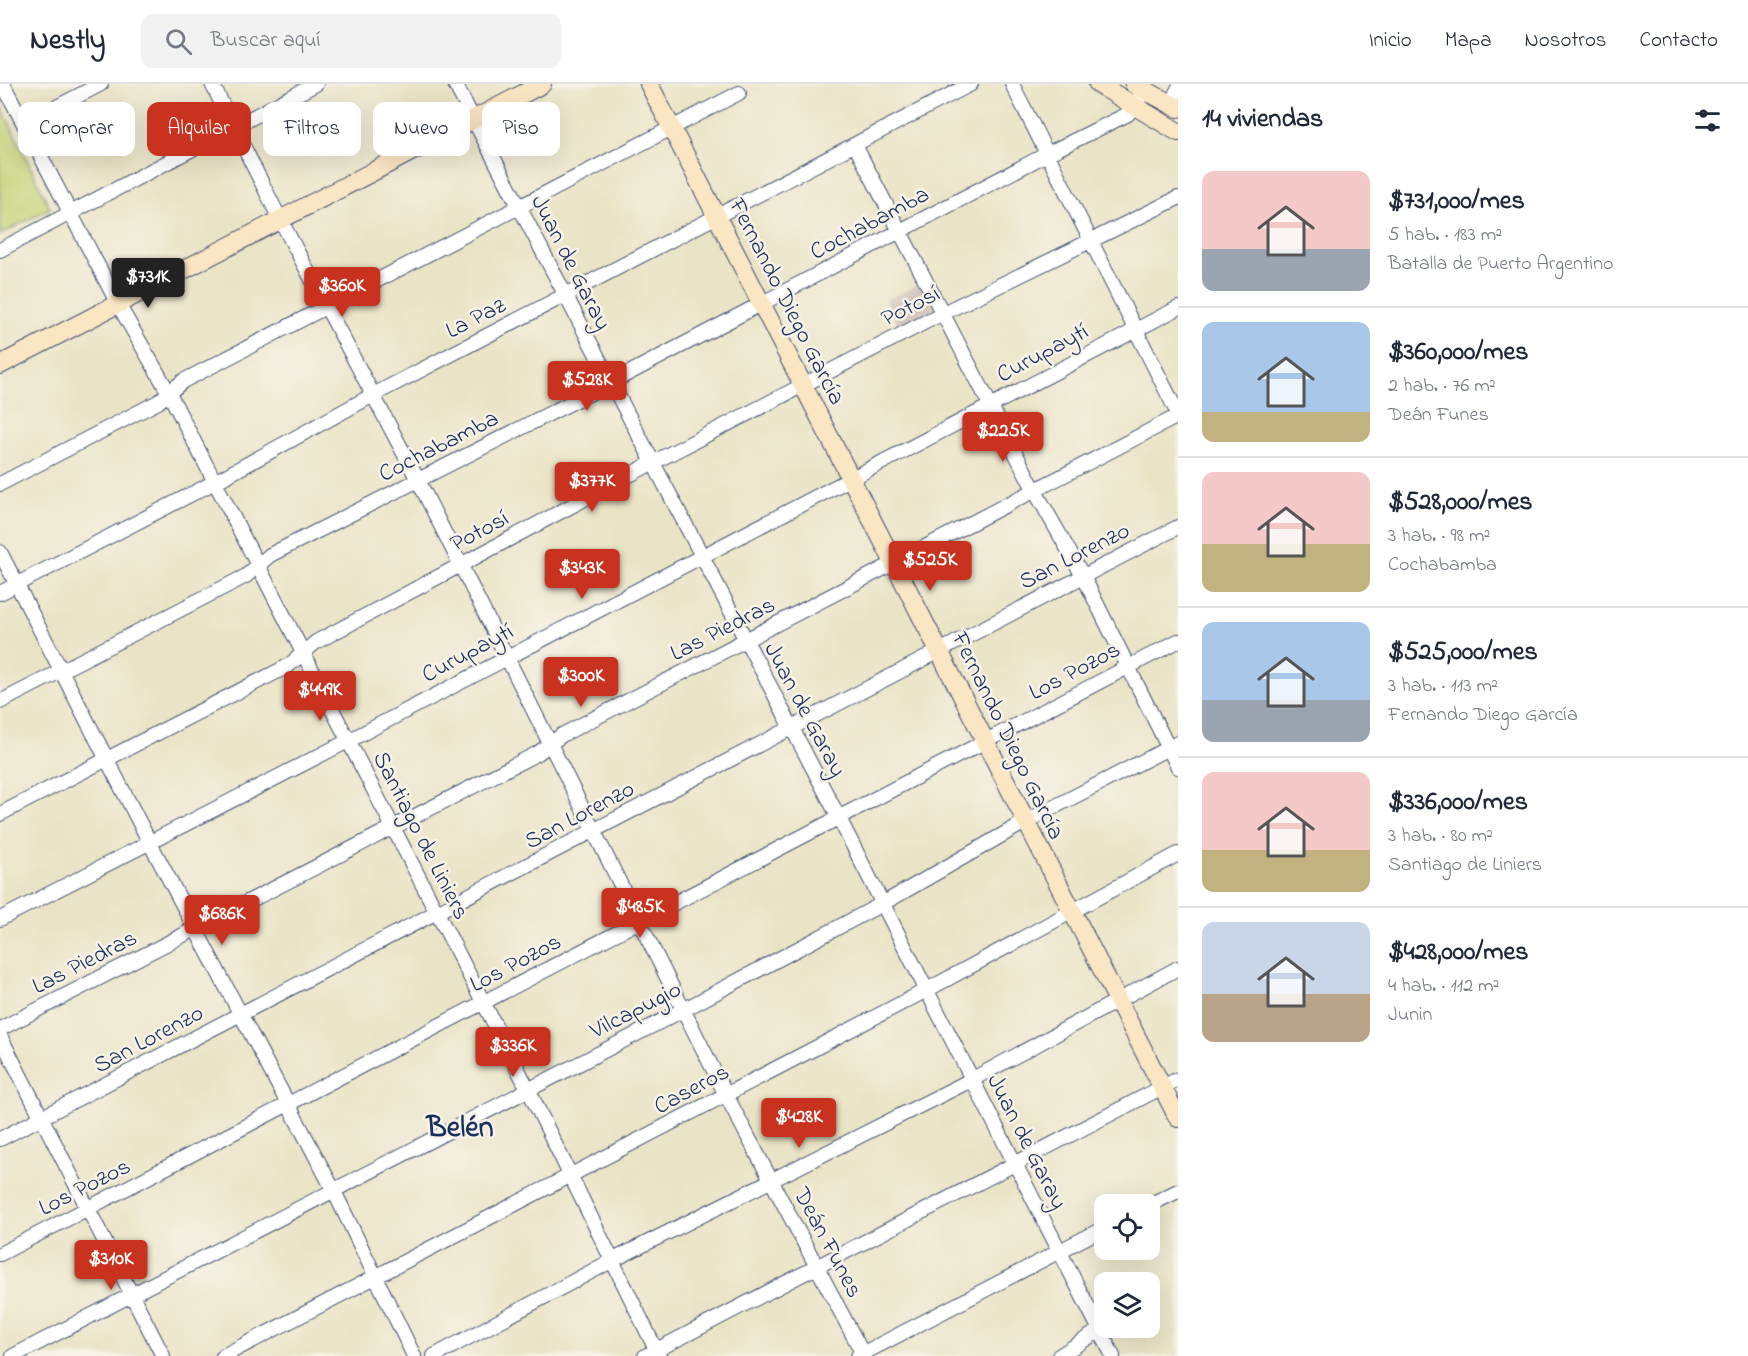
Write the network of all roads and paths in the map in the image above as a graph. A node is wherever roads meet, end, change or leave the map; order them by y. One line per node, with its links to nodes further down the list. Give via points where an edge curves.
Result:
1 (3, 84): 17 (street, Santiago de Liniers)
2 (101, 84): 14 (street)
3 (212, 84): 15 (street, Deán Funes)
4 (316, 84): 18 (street)
5 (455, 84): 19 (street, Juan de Garay)
6 (542, 84): 19 (main road)
7 (650, 84): 20 (main road, Fernando Diego García)
8 (971, 84): 22 (street, La Paz)
9 (1012, 84): 23 (street)
10 (1098, 84): 16 (main road)
11 (1139, 87): 13 (main road); 16 (street, Cochabamba)
12 (740, 93): 20 (street)
13 (1176, 100)
14 (66, 102)
15 (221, 102)
16 (1134, 108): 21 (main road); 23 (street, Cochabamba)
17 (18, 113)
18 (251, 118)
19 (474, 120): 28 (street, Juan de Garay); 31 (main road)
20 (672, 128): 28 (street); 30 (main road, Fernando Diego García)
21 (1178, 132)
22 (855, 145): 30 (street, La Paz); 32 (street)
23 (1047, 154): 32 (street, Cochabamba); 33 (street)
24 (41, 156): 29 (street, Santiago de Liniers)
25 (179, 156): 29 (street)
26 (248, 156): 31 (street, Deán Funes)
27 (1178, 198): 33 (street, Potosí)
28 (519, 208): 35 (street, Juan de Garay); 38 (street)
29 (70, 213): 34 (street); 37 (street, Santiago de Liniers)
30 (717, 216): 35 (street, La Paz); 36 (main road, Fernando Diego García)
31 (280, 219): 37 (main road); 38 (street, Deán Funes)
32 (900, 231): 36 (street, Cochabamba); 40 (street)
33 (1090, 242): 40 (street, Potosí); 41 (street)
34 (0, 250)
35 (564, 297): 43 (street, Juan de Garay); 46 (street, La Paz)
36 (763, 303): 43 (street, Cochabamba); 44 (main road, Fernando Diego García)
37 (118, 304): 42 (main road); 45 (street, Santiago de Liniers)
38 (327, 308): 45 (street, via 183,381); 46 (street, Deán Funes)
39 (1178, 308): 41 (street, Curupaytí)
40 (943, 313): 44 (street, Potosí); 47 (street)
41 (1136, 329): 47 (street, Curupaytí); 48 (street)
42 (0, 365)
43 (610, 383): 49 (street, Juan de Garay); 51 (street, Cochabamba)
44 (804, 384): 49 (street, Potosí); 50 (main road, Fernando Diego García)
45 (169, 393): 52 (street, Santiago de Liniers); 53 (street)
46 (373, 395): 51 (street, Deán Funes); 52 (street, La Paz)
47 (990, 404): 50 (street, Curupaytí); 54 (street)
48 (1178, 415): 54 (street, Las Piedras)
49 (652, 463): 57 (street, Juan de Garay); 59 (street, Potosí)
50 (851, 477): 57 (street, Curupaytí); 58 (main road, Fernando Diego García)
51 (418, 480): 59 (street, Deán Funes); 60 (street, Cochabamba, via 270,555)
52 (213, 483): 60 (street, Santiago de Liniers); 62 (street, La Paz)
53 (0, 484)
54 (1035, 491): 58 (street, Las Piedras); 61 (street)
55 (1178, 527): 61 (street, San Lorenzo)
56 (0, 552): 62 (street)
57 (700, 556): 65 (street, Juan de Garay); 68 (street, Curupaytí)
58 (894, 564): 65 (street, Las Piedras); 66 (main road, Fernando Diego García)
59 (461, 566): 67 (street, Potosí, via 316,642); 68 (street, Deán Funes)
60 (258, 567): 67 (street, Santiago de Liniers); 70 (street, Cochabamba)
61 (1083, 576): 66 (street, San Lorenzo); 69 (street)
62 (18, 584): 63 (street, La Paz); 70 (street)
63 (0, 593)
64 (1178, 641): 69 (street, Los Pozos)
65 (745, 642): 72 (street, Juan de Garay); 75 (street, Las Piedras)
66 (940, 649): 72 (street, San Lorenzo); 74 (main road, Fernando Diego García)
67 (302, 654): 73 (street, Santiago de Liniers); 77 (street, Potosí, via 288,666)
68 (506, 657): 73 (street, Curupaytí); 75 (street, Deán Funes)
69 (1128, 667): 74 (street, Los Pozos); 76 (street)
70 (63, 670): 71 (street, Cochabamba); 77 (street)
71 (0, 702)
72 (790, 728): 80 (street, Juan de Garay); 83 (street, San Lorenzo)
73 (348, 741): 82 (street, Santiago de Liniers); 84 (street, Curupaytí)
74 (985, 742): 80 (street, Los Pozos); 81 (main road, Fernando Diego García)
75 (549, 744): 82 (street, Las Piedras); 83 (street, Deán Funes)
76 (1173, 746): 78 (street); 81 (street, Vilcapugio)
77 (107, 760): 79 (street, Potosí); 84 (street)
78 (1178, 766)
79 (0, 814)
80 (838, 818): 86 (street, Juan de Garay); 90 (street, Los Pozos)
81 (1025, 822): 86 (street, Vilcapugio); 87 (main road, Fernando Diego García)
82 (393, 828): 88 (street, Santiago de Liniers); 91 (street, Las Piedras)
83 (594, 832): 88 (street, San Lorenzo); 90 (street, Deán Funes)
84 (150, 843): 89 (street, Curupaytí); 91 (street)
85 (1178, 854): 87 (street, Caseros)
86 (882, 904): 93 (street, Juan de Garay); 96 (street, Vilcapugio)
87 (1070, 911): 93 (street, Caseros); 94 (main road, Fernando Diego García)
88 (437, 914): 95 (street, Santiago de Liniers); 97 (street, San Lorenzo)
89 (0, 919)
90 (638, 923): 95 (street, Los Pozos); 96 (street, Deán Funes)
91 (195, 929): 97 (street); 98 (street, Las Piedras)
92 (1178, 968): 94 (street)
93 (925, 991): 101 (street, Juan de Garay); 104 (street, Caseros)
94 (1116, 1001): 101 (street); 102 (main road, Fernando Diego García)
95 (484, 1003): 103 (street, Santiago de Liniers); 105 (street, Los Pozos)
96 (683, 1010): 103 (street, Vilcapugio); 104 (street, Deán Funes)
97 (241, 1014): 105 (street); 107 (street, San Lorenzo)
98 (0, 1029)
99 (0, 1036): 107 (street)
100 (1178, 1079): 102 (street)
101 (971, 1080): 109 (street, Juan de Garay); 111 (street)
102 (1162, 1088): 106 (main road, Fernando Diego García); 109 (street)
103 (528, 1089): 110 (street, Santiago de Liniers); 112 (street, Vilcapugio)
104 (726, 1095): 110 (street, Caseros); 111 (street, Deán Funes)
105 (289, 1105): 112 (street); 115 (street, Los Pozos)
106 (1178, 1118)
107 (42, 1119): 108 (street, San Lorenzo); 115 (street)
108 (0, 1140)
109 (1014, 1165): 117 (street, Juan de Garay); 120 (street)
110 (571, 1176): 119 (street, Santiago de Liniers); 121 (street, Caseros)
111 (771, 1180): 119 (street); 120 (street, Deán Funes)
112 (333, 1189): 121 (street); 122 (street, Vilcapugio)
113 (1178, 1191): 114 (street)
114 (1160, 1200)
115 (87, 1210): 118 (street, Los Pozos); 122 (street)
116 (1094, 1233): 117 (street)
117 (1058, 1251): 123 (street, Juan de Garay); 127 (street)
118 (0, 1254)
119 (612, 1260): 126 (street, Santiago de Liniers); 132 (street)
120 (816, 1266): 126 (street); 127 (street, Deán Funes)
121 (375, 1278): 130 (street, Caseros); 131 (street)
122 (131, 1295): 128 (street, Vilcapugio); 129 (street)
123 (1094, 1319)
124 (1094, 1334): 133 (street)
125 (1104, 1338): 134 (street, Juan de Garay)
126 (653, 1354)
127 (862, 1355)
128 (13, 1356)
129 (164, 1356)
130 (223, 1356)
131 (414, 1356)
132 (434, 1356)
133 (1059, 1356)
134 (1113, 1356)

